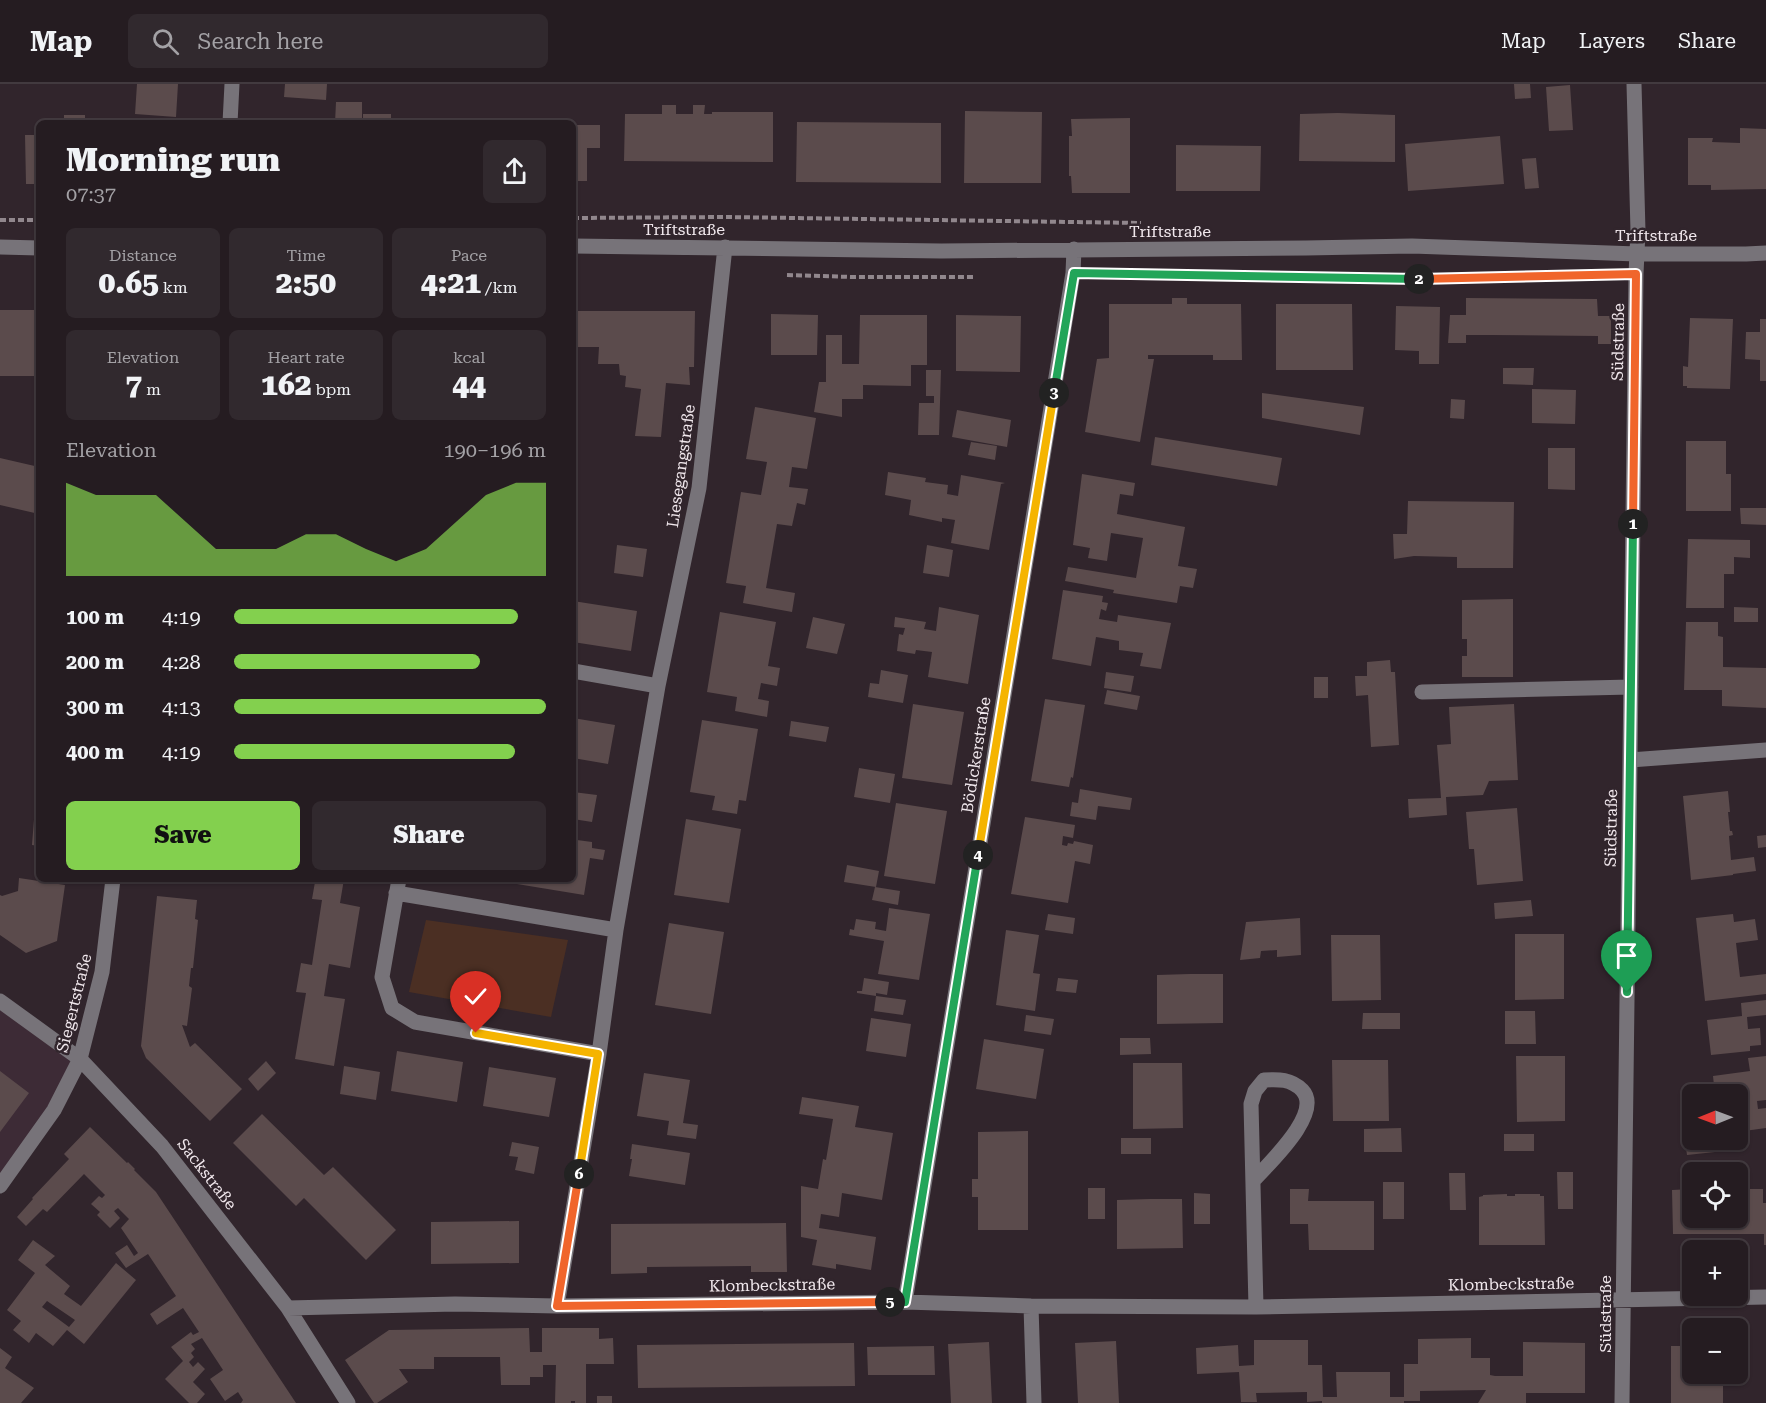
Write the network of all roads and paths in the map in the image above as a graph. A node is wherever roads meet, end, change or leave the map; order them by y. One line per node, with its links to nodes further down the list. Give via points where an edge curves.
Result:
1 (232, 84): 3 (street)
2 (1634, 84): 12 (street, Südstraße)
3 (230, 120)
4 (0, 220): 5 (path)
5 (36, 220)
6 (576, 246): 9 (street, Triftstraße)
7 (0, 247): 8 (street)
8 (36, 248)
9 (725, 248): 10 (street, Triftstraße); 18 (street, Liesegangstraße, via 699,488)
10 (1074, 249): 12 (street, Triftstraße, via 1412,246); 33 (street, Bödickerstraße, via 1074,273)
11 (1766, 253): 12 (street, Triftstraße)
12 (1637, 254): 19 (street, Südstraße)
13 (782, 275): 16 (path)
14 (1167, 275): 15 (path, via 1402,279)
15 (1531, 276)
16 (979, 277)
17 (576, 672): 18 (street)
18 (658, 686): 25 (street, Liesegangstraße)
19 (1631, 687): 20 (street); 22 (street, Südstraße)
20 (1422, 692)
21 (1766, 750): 22 (street)
22 (1630, 760): 32 (street, Südstraße)
23 (113, 882): 28 (street, Siegertstraße, via 102,972)
24 (398, 886): 25 (street); 27 (street, via 382,977 392,1008 415,1022)
25 (616, 930): 27 (street, Liesegangstraße)
26 (0, 1001): 28 (street, Sackstraße)
27 (598, 1054): 34 (street, Liesegangstraße)
28 (80, 1059): 30 (street, Siegertstraße, via 54,1110); 37 (street, Sackstraße, via 162,1146)
29 (1253, 1181): 29 (street, via 1251,1104 1264,1080 1281,1079 1297,1085 1306,1094 1308,1108 1300,1127); 36 (street)
30 (0, 1186)
31 (1766, 1297): 32 (street, Klombeckstraße)
32 (1623, 1300): 36 (street, Klombeckstraße); 40 (street, Südstraße)
33 (905, 1302): 34 (street, Klombeckstraße); 35 (street, Klombeckstraße)
34 (557, 1306): 37 (street, Klombeckstraße)
35 (1031, 1306): 36 (street, Klombeckstraße); 39 (street)
36 (1256, 1307)
37 (288, 1308): 38 (street, Sackstraße)
38 (348, 1403)
39 (1034, 1403)
40 (1622, 1403)

